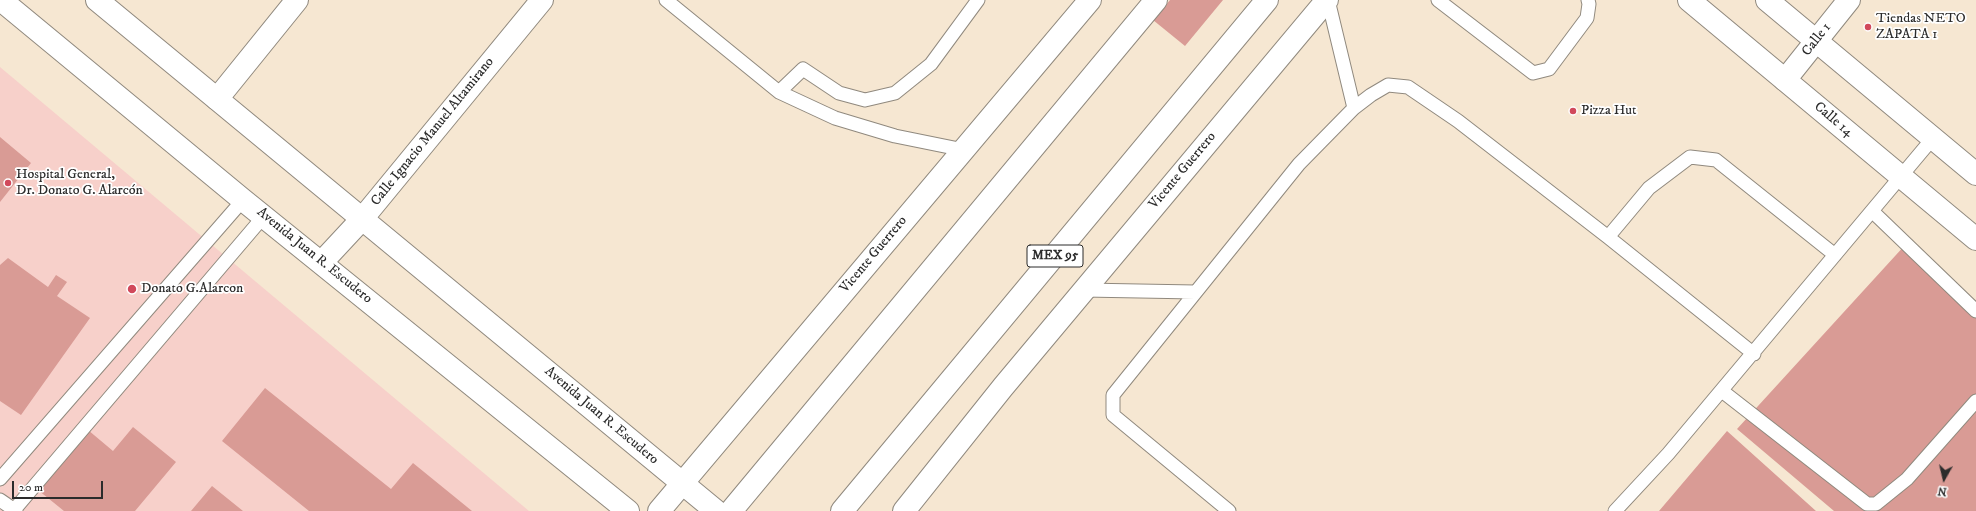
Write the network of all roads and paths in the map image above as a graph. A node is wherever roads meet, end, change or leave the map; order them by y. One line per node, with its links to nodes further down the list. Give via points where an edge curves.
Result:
1 (1, 0): 25 (main road, Avenida Juan R. Escudero)
2 (97, 0): 19 (main road, Avenida Juan R. Escudero)
3 (297, 0): 19 (main road)
4 (542, 0): 28 (main road, Calle Ignacio Manuel Altamirano)
5 (666, 0): 18 (lane)
6 (978, 0): 18 (lane, via 931,64 895,92 865,100 839,93 802,69)
7 (1090, 0): 22 (main road, Vicente Guerrero)
8 (1156, 0): 46 (main road)
9 (1267, 0): 47 (main road, MEX 95)
10 (1327, 0): 20 (lane); 33 (main road, Vicente Guerrero)
11 (1438, 0): 12 (lane, via 1533,73 1549,68 1554,62 1587,18)
12 (1588, 0)
13 (1690, 0): 17 (main road, Calle 14)
14 (1767, 0): 16 (main road)
15 (1849, 0): 16 (main road, Calle 1)
16 (1816, 40): 17 (main road, Calle 1); 21 (main road)
17 (1785, 80): 24 (main road, Calle 14)
18 (779, 92): 22 (lane, via 834,118 895,136)
19 (217, 100): 28 (main road, Avenida Juan R. Escudero)
20 (1354, 108): 29 (lane, via 1388,85 1408,87 1458,121); 34 (lane, via 1299,164)
21 (1933, 138): 23 (main road); 24 (lane)
22 (964, 150): 40 (main road, Vicente Guerrero)
23 (1976, 174)
24 (1901, 176): 26 (lane); 30 (main road, Calle 14)
25 (243, 200): 27 (main road, Avenida Juan R. Escudero); 39 (lane)
26 (1872, 211): 31 (lane); 35 (lane)
27 (264, 216): 32 (main road, Avenida Juan R. Escudero); 42 (lane)
28 (362, 220): 32 (main road, Calle Ignacio Manuel Altamirano); 40 (main road, Avenida Juan R. Escudero)
29 (1608, 237): 31 (lane, via 1649,188 1690,157 1716,160); 36 (lane)
30 (1976, 239)
31 (1835, 255): 36 (lane)
32 (322, 262): 43 (main road, Avenida Juan R. Escudero)
33 (1084, 290): 34 (lane); 48 (main road, Vicente Guerrero)
34 (1195, 292): 49 (lane, via 1113,395 1113,415)
35 (1976, 311)
36 (1754, 354): 37 (lane)
37 (1722, 391): 38 (lane, via 1867,504 1876,504 1907,478); 50 (lane)
38 (1976, 401)
39 (0, 479)
40 (682, 483): 44 (main road, Vicente Guerrero); 45 (main road, Avenida Juan R. Escudero)
41 (0, 500): 42 (lane)
42 (15, 511)
43 (628, 511)
44 (658, 511)
45 (716, 511)
46 (731, 511)
47 (842, 511)
48 (904, 511)
49 (1229, 511)
50 (1615, 511)

